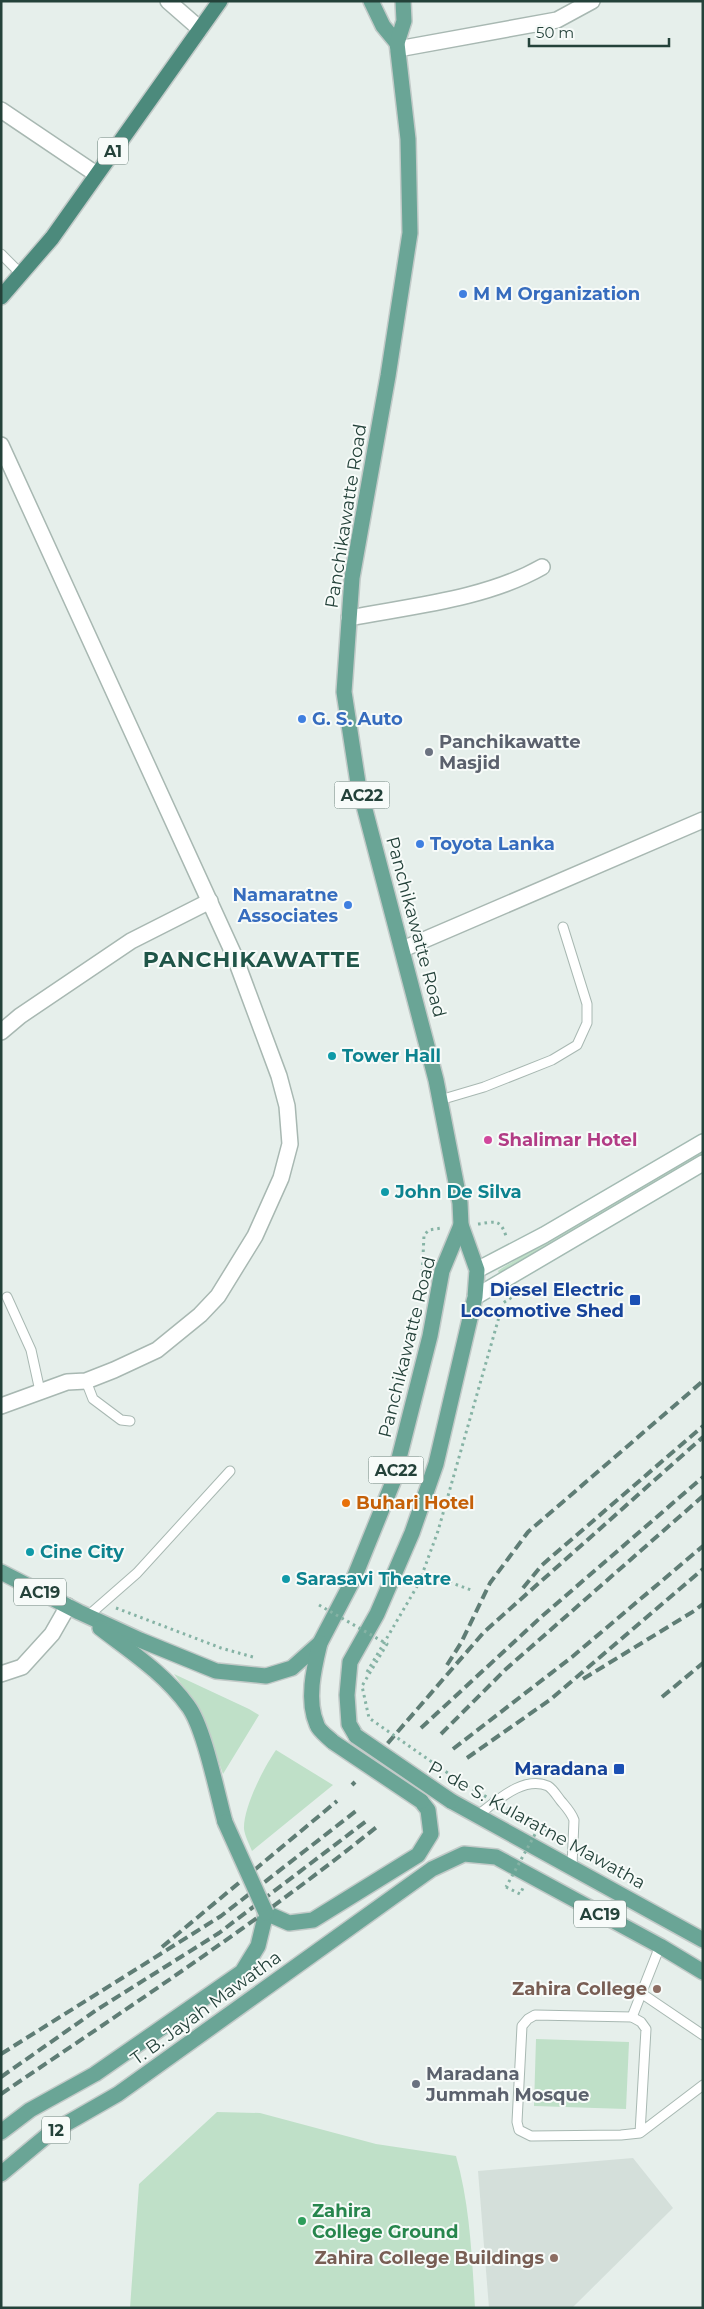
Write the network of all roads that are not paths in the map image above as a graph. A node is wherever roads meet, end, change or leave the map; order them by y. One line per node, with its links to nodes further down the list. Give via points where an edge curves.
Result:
1 (168, 1): 6 (street)
2 (220, 1): 6 (highway, A1)
3 (371, 1): 7 (main road, via 383,26)
4 (404, 1): 7 (main road, Panchikawatte Road / AC22, via 404,21)
5 (592, 1): 7 (street, via 556,20)
6 (200, 29): 9 (highway, A1)
7 (398, 46): 15 (main road, Panchikawatte Road / AC22, via 410,162 410,233 352,578)
8 (1, 110): 9 (street)
9 (96, 174): 11 (highway, A1, via 52,238)
10 (1, 254): 11 (lane)
11 (21, 274): 12 (highway, A1)
12 (1, 297)
13 (1, 445): 17 (street)
14 (542, 568): 15 (street, via 527,576 463,596)
15 (349, 618): 19 (main road, Panchikawatte Road / AC22, via 344,692 357,774)
16 (703, 820): 19 (street)
17 (210, 901): 20 (street, via 131,942); 28 (street, via 234,955 279,1076 287,1106 290,1144 268,1209 244,1258 218,1296 157,1350)
18 (563, 927): 21 (lane, via 587,1004 587,1022 577,1045 484,1087)
19 (403, 949): 21 (main road, Panchikawatte Road / AC22)
20 (1, 1032)
21 (440, 1100): 24 (main road, Panchikawatte Road / AC22)
22 (703, 1142): 25 (street, via 512,1254)
23 (703, 1163): 26 (street)
24 (461, 1225): 25 (main road, Panchikawatte Road / AC22); 35 (main road, Panchikawatte Road / AC22, via 442,1271 430,1336 393,1482 354,1578)
25 (477, 1270): 26 (main road, Panchikawatte Road / AC22)
26 (475, 1296): 37 (main road, Panchikawatte Road / AC22, via 436,1464 412,1532 377,1614 350,1662 347,1705 349,1724)
27 (7, 1297): 29 (lane, via 31,1350)
28 (86, 1381): 29 (street, via 68,1382); 31 (lane, via 93,1399 121,1420)
29 (40, 1391): 30 (street)
30 (1, 1406)
31 (130, 1421)
32 (230, 1471): 34 (lane, via 136,1574 104,1603)
33 (1, 1572): 34 (main road, AC19)
34 (79, 1611): 35 (main road, Panchikawatte Road / AC22, via 140,1640 216,1670 266,1676 292,1668); 36 (street, via 52,1634 22,1667); 42 (main road, bridge, via 160,1673 189,1707 201,1735 225,1822)
35 (320, 1643): 39 (main road, Panchikawatte Road / AC22, bridge, via 312,1674 317,1726 333,1742 421,1801 428,1810 431,1834)
36 (1, 1674)
37 (356, 1736): 38 (main road, P. de S. Kularatne Mawatha / AC19, bridge)
38 (478, 1815): 40 (main road, P. de S. Kularatne Mawatha / AC19); 40 (lane, via 519,1788 540,1784 549,1787 574,1820)
39 (418, 1855): 41 (main road); 42 (main road, via 313,1920 289,1923)
40 (572, 1866): 43 (main road, P. de S. Kularatne Mawatha / AC19)
41 (432, 1869): 44 (main road, T. B. Jayah Mawatha / AC19, via 464,1854 496,1857); 52 (main road, T. B. Jayah Mawatha / 12, via 118,2094 50,2133)
42 (266, 1913): 50 (main road, T. B. Jayah Mawatha, via 258,1946 242,1972 95,2074 30,2110)
43 (703, 1940)
44 (660, 1946): 45 (main road, AC19); 46 (lane)
45 (703, 1972)
46 (641, 1993): 47 (lane); 48 (lane)
47 (632, 2017): 51 (lane, via 642,2022 646,2029); 51 (lane, via 535,2015 528,2019 522,2026 517,2122 519,2130 531,2136)
48 (703, 2035)
49 (703, 2085): 51 (lane)
50 (1, 2132)
51 (640, 2133)
52 (1, 2174)

